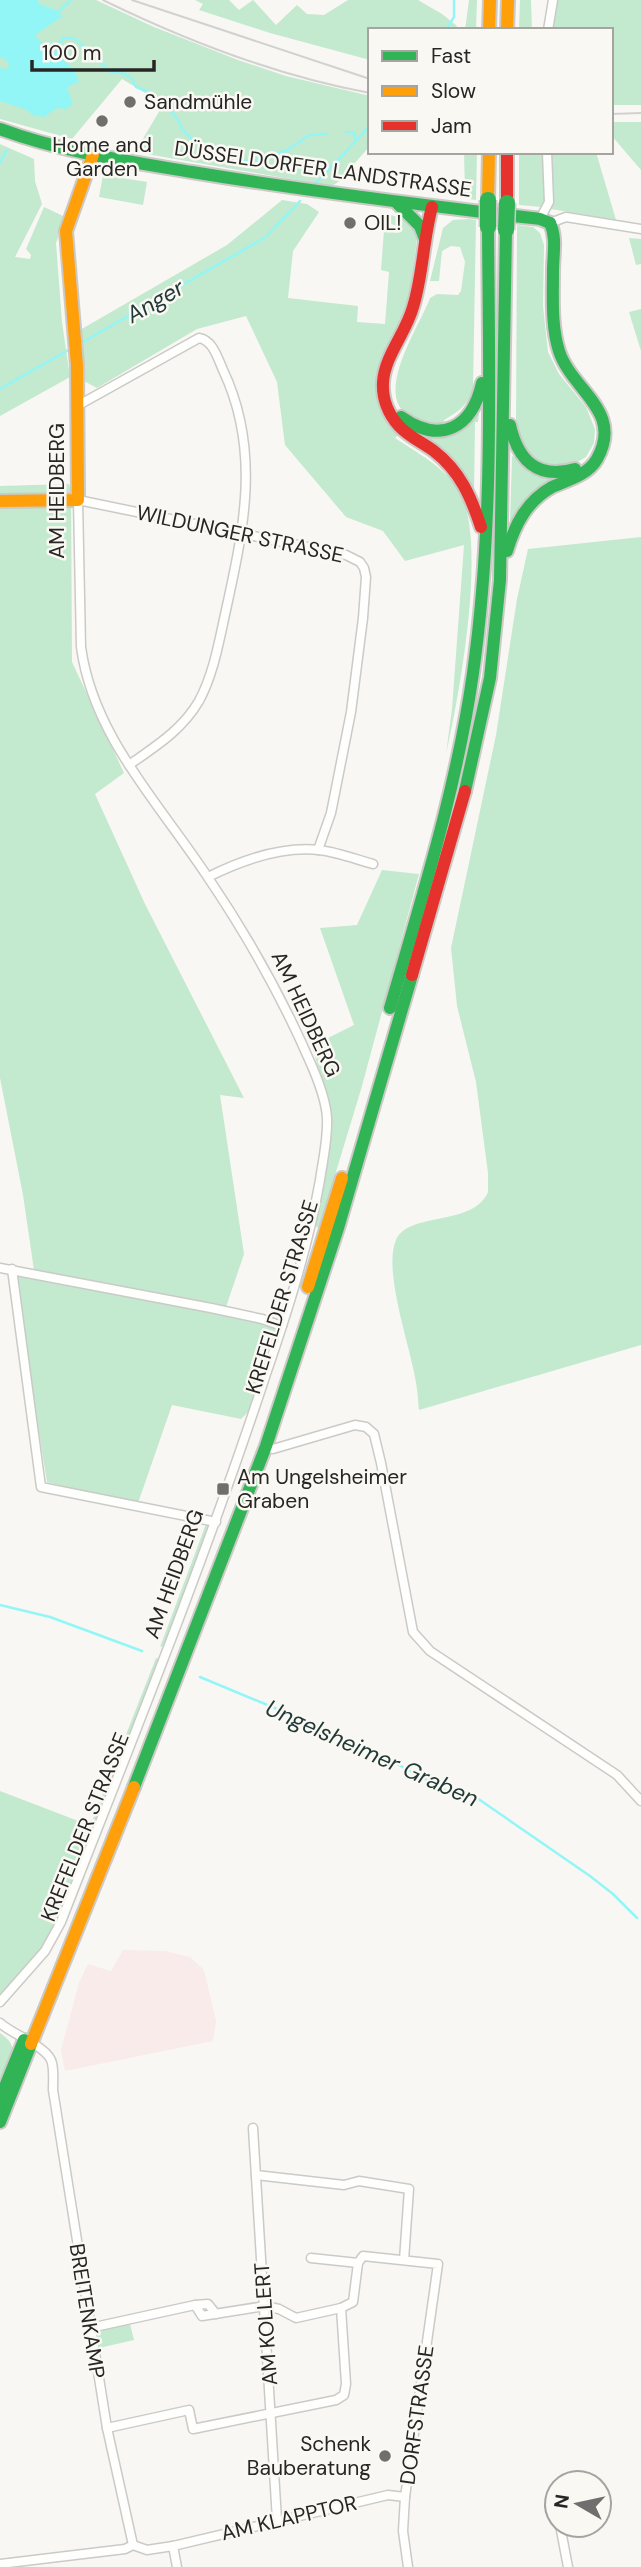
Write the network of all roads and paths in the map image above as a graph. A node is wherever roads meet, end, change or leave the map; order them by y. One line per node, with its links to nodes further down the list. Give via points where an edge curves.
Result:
1 (490, 0): 4 (main road)
2 (508, 0): 5 (main road)
3 (552, 0): 6 (street)
4 (489, 28)
5 (507, 28)
6 (548, 28)
7 (0, 129): 11 (main road, DÜSSELDORFER LANDSTRASSE)
8 (489, 154): 17 (main road, bridge)
9 (507, 154): 18 (main road, bridge)
10 (547, 154): 14 (street)
11 (93, 155): 12 (main road, DÜSSELDORFER LANDSTRASSE); 19 (main road, AM HEIDBERG, via 66,231)
12 (397, 203): 13 (main road, DÜSSELDORFER LANDSTRASSE); 16 (main road, via 420,226)
13 (436, 207): 14 (main road, DÜSSELDORFER LANDSTRASSE); 16 (main road); 17 (main road, via 414,322 390,384 399,415 411,426 429,432 463,423 477,403)
14 (545, 221): 15 (street, DÜSSELDORFER LANDSTRASSE, via 566,217); 18 (main road, via 551,349 597,422 596,446 585,463 560,474 541,470 524,459 512,435); 24 (main road, via 554,233 558,347 567,368 599,409 605,435 589,469 542,492 525,507 513,530)
15 (641, 229)
16 (425, 241): 23 (main road, via 410,318 385,366 385,402 400,428 433,450 461,478)
17 (488, 343): 23 (main road, KREFELDER STRASSE)
18 (505, 391): 24 (main road)
19 (77, 406): 20 (main road, AM HEIDBERG); 22 (street, via 194,340 205,339 229,384 242,430 247,481)
20 (78, 500): 21 (main road); 22 (street, WILDUNGER STRASSE); 25 (street, AM HEIDBERG, via 84,670)
21 (0, 501)
22 (243, 533): 25 (street, via 214,662 200,699 181,726); 26 (street, WILDUNGER STRASSE, via 346,555 360,562 366,576 351,712 331,813)
23 (485, 539): 37 (main road, KREFELDER STRASSE, via 481,612 464,734 353,1140 275,1394)
24 (500, 580): 32 (main road, KREFELDER STRASSE, via 490,678 464,795 338,1228)
25 (129, 765): 28 (street, AM HEIDBERG)
26 (318, 850): 27 (street); 28 (street, via 256,856)
27 (373, 864)
28 (208, 877): 31 (street, AM HEIDBERG, via 271,982 313,1067 327,1114 314,1214)
29 (0, 1268): 30 (street)
30 (12, 1269): 31 (street); 33 (street, via 41,1487)
31 (282, 1326): 33 (street, AM HEIDBERG)
32 (266, 1446): 34 (street, via 273,1448 355,1425 374,1434 413,1632 430,1651 617,1776); 37 (main road, KREFELDER STRASSE, via 158,1728)
33 (216, 1522): 35 (street, AM HEIDBERG, via 61,1922 45,1951)
34 (641, 1801)
35 (0, 2003)
36 (0, 2023): 37 (street)
37 (27, 2042): 38 (main road, KREFELDER STRASSE); 39 (main road, KREFELDER STRASSE); 47 (street, BREITENKAMP, via 48,2054 52,2063)
38 (0, 2099)
39 (0, 2122)
40 (253, 2128): 41 (street, AM KOLLERT)
41 (256, 2175): 43 (street, via 409,2189); 45 (street, AM KOLLERT)
42 (311, 2258): 44 (street)
43 (404, 2260): 44 (street, via 363,2256); 50 (street, DORFSTRASSE, via 438,2264)
44 (358, 2263): 46 (street, via 355,2297)
45 (265, 2305): 46 (street, via 296,2318); 47 (street, via 202,2316 195,2305); 48 (street, AM KOLLERT)
46 (341, 2308): 48 (street, via 344,2395)
47 (90, 2328): 49 (street, BREITENKAMP)
48 (272, 2413): 49 (street, via 192,2429 189,2410); 51 (street, AM KOLLERT)
49 (107, 2428): 53 (street, BREITENKAMP)
50 (405, 2497): 51 (street, AM KLAPPTOR, via 388,2495); 57 (street, DORFSTRASSE)
51 (277, 2520): 54 (street, AM KLAPPTOR)
52 (563, 2539): 58 (street)
53 (133, 2545): 54 (street, via 147,2550); 55 (street)
54 (173, 2546): 56 (street)
55 (0, 2564)
56 (177, 2567)
57 (408, 2567)
58 (568, 2567)

